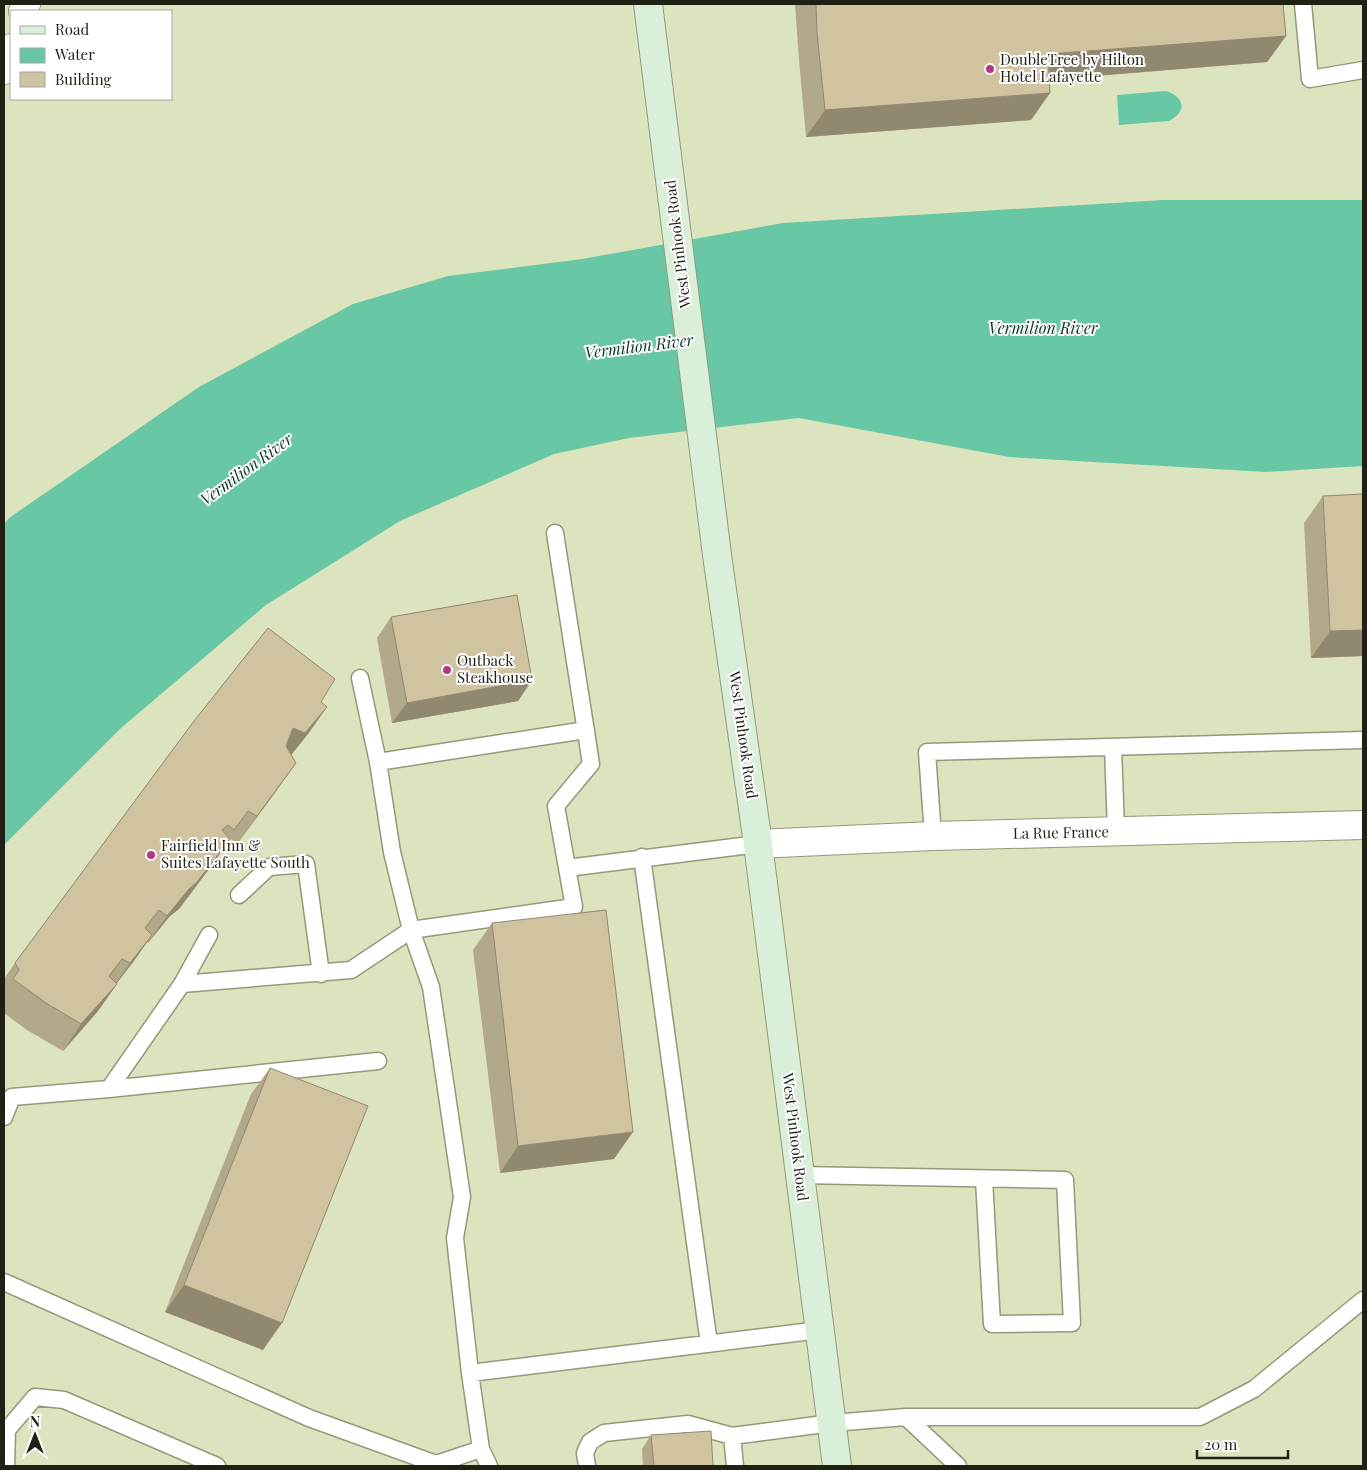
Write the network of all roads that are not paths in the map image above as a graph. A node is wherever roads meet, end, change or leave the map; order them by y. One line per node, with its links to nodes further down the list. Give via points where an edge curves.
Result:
1 (1303, 4): 5 (lane, via 1310,79)
2 (653, 6): 15 (main road, West Pinhook Road, via 666,141 717,555)
3 (10, 51): 4 (street)
4 (4, 70)
5 (1363, 70)
6 (555, 533): 8 (lane)
7 (360, 678): 11 (lane)
8 (586, 730): 11 (lane); 17 (lane, via 591,764 556,806)
9 (1363, 740): 10 (lane)
10 (1113, 747): 13 (lane); 14 (lane, via 927,752)
11 (378, 762): 19 (lane, via 392,852)
12 (1363, 825): 13 (street, La Rue France)
13 (1116, 832): 14 (street, La Rue France)
14 (933, 836): 15 (street, La Rue France)
15 (758, 844): 16 (lane); 27 (main road, West Pinhook Road)
16 (642, 857): 17 (lane); 32 (lane)
17 (568, 868): 19 (lane, via 574,907)
18 (239, 895): 21 (lane, via 269,867 306,864)
19 (411, 930): 21 (lane, via 351,970); 33 (lane, via 431,987 462,1198 456,1238)
20 (208, 934): 22 (lane)
21 (320, 974): 22 (lane)
22 (182, 984): 24 (lane)
23 (378, 1061): 24 (lane)
24 (109, 1089): 25 (lane)
25 (8, 1093): 26 (lane)
26 (4, 1117)
27 (799, 1175): 28 (lane); 31 (main road, West Pinhook Road)
28 (984, 1179): 28 (lane, via 1065,1180 1072,1323 992,1324)
29 (4, 1282): 37 (lane, via 310,1418 436,1464)
30 (1363, 1300): 34 (lane, via 1254,1389 1200,1417)
31 (820, 1330): 32 (lane); 35 (main road, West Pinhook Road)
32 (709, 1344): 33 (lane)
33 (470, 1373): 37 (lane)
34 (906, 1417): 35 (lane); 44 (lane)
35 (832, 1423): 36 (lane); 43 (main road, West Pinhook Road)
36 (732, 1436): 41 (lane, via 688,1424 604,1433 590,1442 585,1453); 42 (lane)
37 (481, 1449): 40 (lane)
38 (6, 1466): 39 (lane, via 7,1430 35,1397 64,1400)
39 (217, 1466)
40 (489, 1466)
41 (586, 1466)
42 (735, 1466)
43 (837, 1466)
44 (958, 1466)

